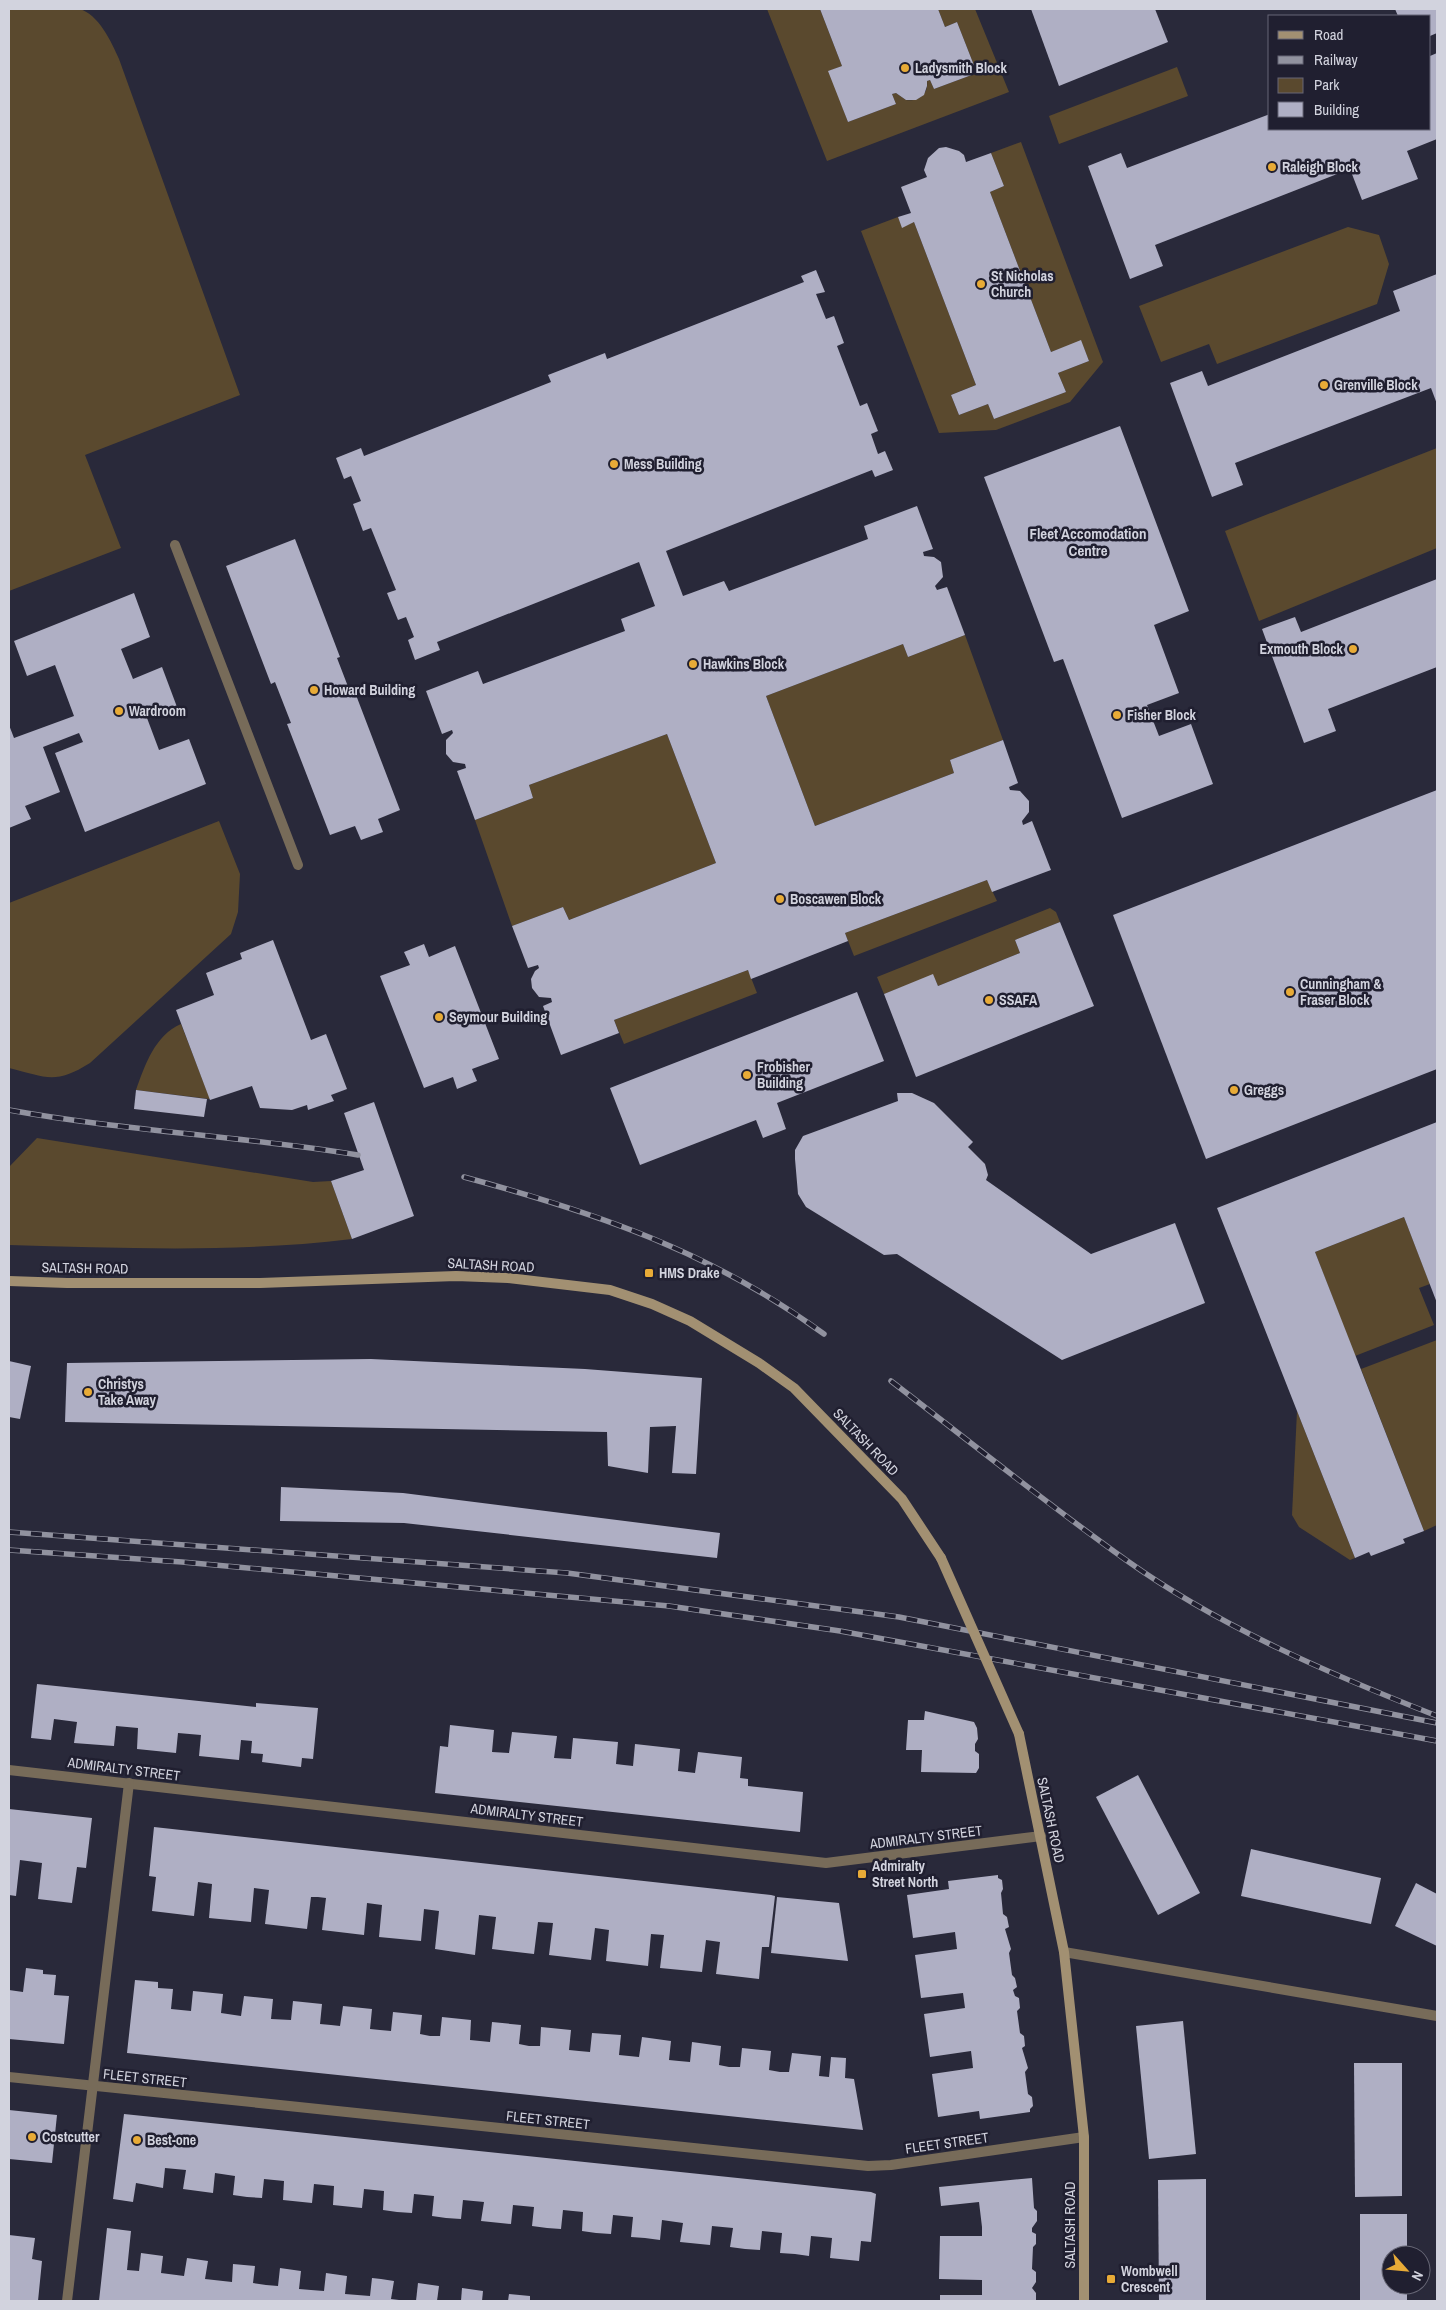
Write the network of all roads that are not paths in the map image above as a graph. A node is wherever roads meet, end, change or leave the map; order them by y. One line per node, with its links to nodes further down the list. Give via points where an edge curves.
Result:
1 (175, 545): 2 (street)
2 (298, 865)
3 (9, 1280): 6 (main road, SALTASH ROAD, bridge, via 67,1283 456,1276 508,1278 610,1290 690,1320 794,1388 902,1498 941,1558 1019,1734)
4 (9, 1770): 5 (street, ADMIRALTY STREET)
5 (129, 1783): 6 (street, ADMIRALTY STREET, via 826,1863); 10 (street)
6 (1041, 1836): 7 (main road, SALTASH ROAD)
7 (1064, 1952): 8 (street); 11 (main road, SALTASH ROAD)
8 (1437, 2016)
9 (9, 2077): 10 (street, FLEET STREET)
10 (92, 2087): 11 (street, FLEET STREET, via 868,2166); 12 (street)
11 (1084, 2137): 13 (main road, SALTASH ROAD)
12 (67, 2301)
13 (1084, 2301)

